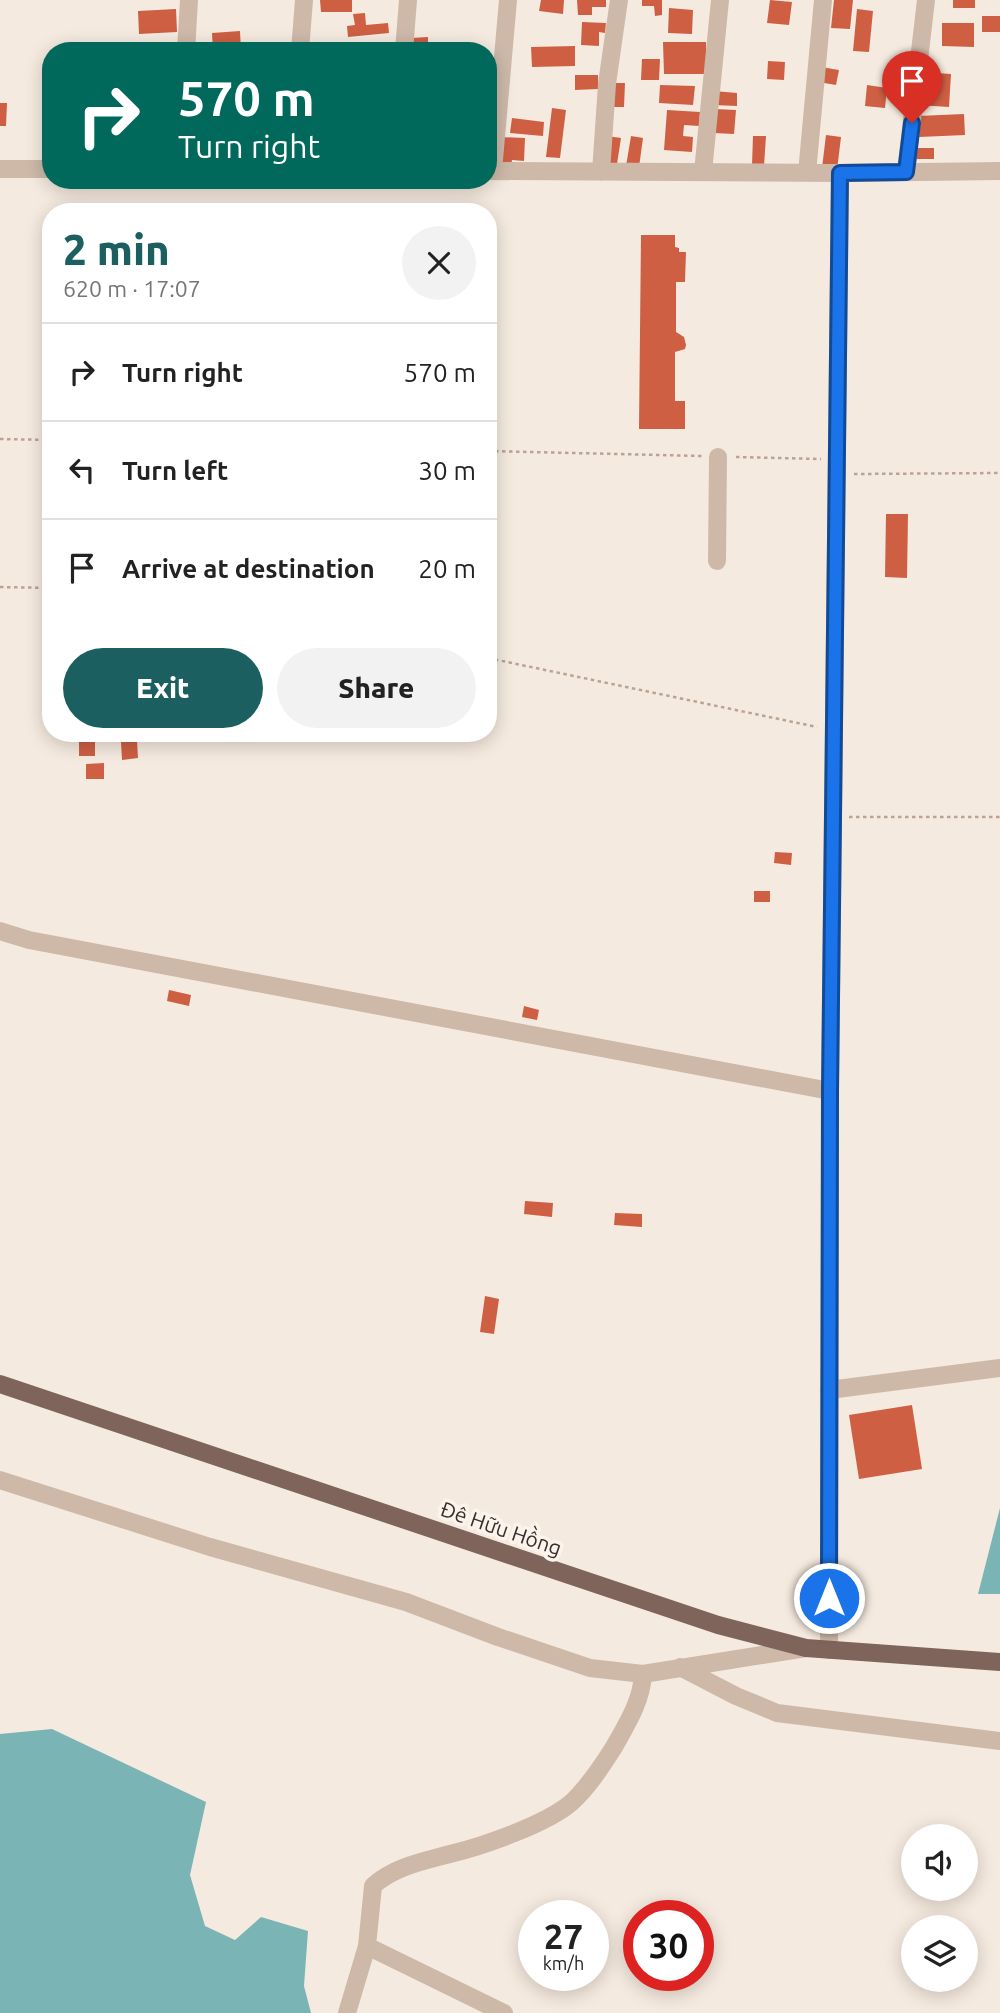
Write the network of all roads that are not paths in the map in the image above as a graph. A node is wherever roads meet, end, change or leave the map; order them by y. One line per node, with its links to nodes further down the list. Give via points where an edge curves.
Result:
1 (189, 0): 9 (street)
2 (304, 0): 10 (street)
3 (408, 0): 11 (street)
4 (508, 0): 12 (street)
5 (619, 0): 17 (street)
6 (720, 0): 18 (street)
7 (823, 0): 20 (street)
8 (926, 0): 19 (street)
9 (187, 42)
10 (301, 42)
11 (405, 42)
12 (497, 104)
13 (0, 169): 14 (street)
14 (42, 169)
15 (497, 171): 17 (street)
16 (1000, 171): 19 (street)
17 (601, 172): 18 (street)
18 (703, 172): 20 (street)
19 (906, 172): 21 (street)
20 (807, 173): 21 (street)
21 (840, 173): 25 (street)
22 (718, 457): 23 (street)
23 (717, 561)
24 (0, 931): 25 (street)
25 (830, 1091): 28 (street)
26 (1000, 1368): 28 (street)
27 (0, 1384): 30 (main road, Đê Hữu Hồng, via 718,1625)
28 (829, 1390): 31 (street)
29 (0, 1480): 34 (street, via 210,1547 406,1602 590,1668)
30 (806, 1648): 31 (main road, Đê Hữu Hồng); 33 (street)
31 (828, 1650): 32 (main road, Đê Hữu Hồng)
32 (1000, 1662)
33 (680, 1667): 34 (street); 35 (street, via 777,1713)
34 (643, 1674): 36 (street, via 628,1723 598,1773 571,1803 477,1847 386,1874 373,1886)
35 (1000, 1741)
36 (367, 1946): 37 (street); 38 (street)
37 (347, 2013)
38 (504, 2013)

